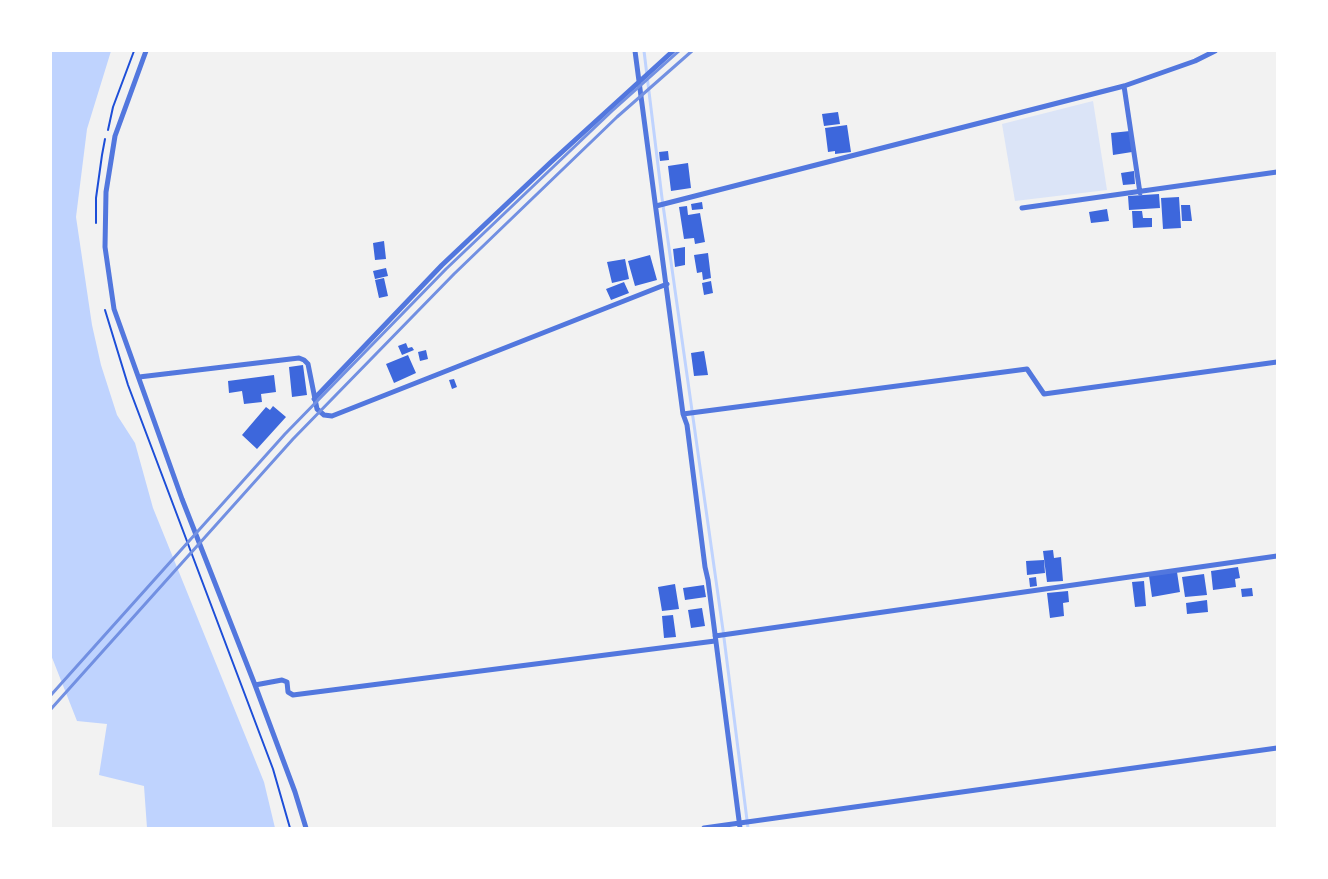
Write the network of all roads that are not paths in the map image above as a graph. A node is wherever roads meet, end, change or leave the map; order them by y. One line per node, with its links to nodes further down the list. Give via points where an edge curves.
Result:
1 (146, 51): 13 (street, via 115,136 106,192 105,248 114,309)
2 (635, 51): 5 (street)
3 (673, 51): 5 (street)
4 (1215, 51): 6 (street, via 1195,62)
5 (641, 80): 9 (street); 14 (street, via 442,265)
6 (1124, 86): 8 (street); 9 (street)
7 (1277, 172): 8 (street)
8 (1140, 192): 10 (street)
9 (658, 206): 11 (street)
10 (1022, 208)
11 (667, 284): 14 (street, via 332,416 317,409); 15 (street)
12 (1277, 362): 15 (street, via 1044,394 1027,370)
13 (139, 377): 14 (street, via 299,358 308,364); 18 (street, via 182,499)
14 (314, 399)
15 (685, 414): 17 (street)
16 (1277, 556): 17 (street)
17 (716, 638): 18 (street, via 292,695 288,692 287,682 282,680); 20 (street)
18 (255, 685): 21 (street)
19 (1277, 748): 20 (street)
20 (740, 824): 22 (street)
21 (306, 828)
22 (704, 828)

